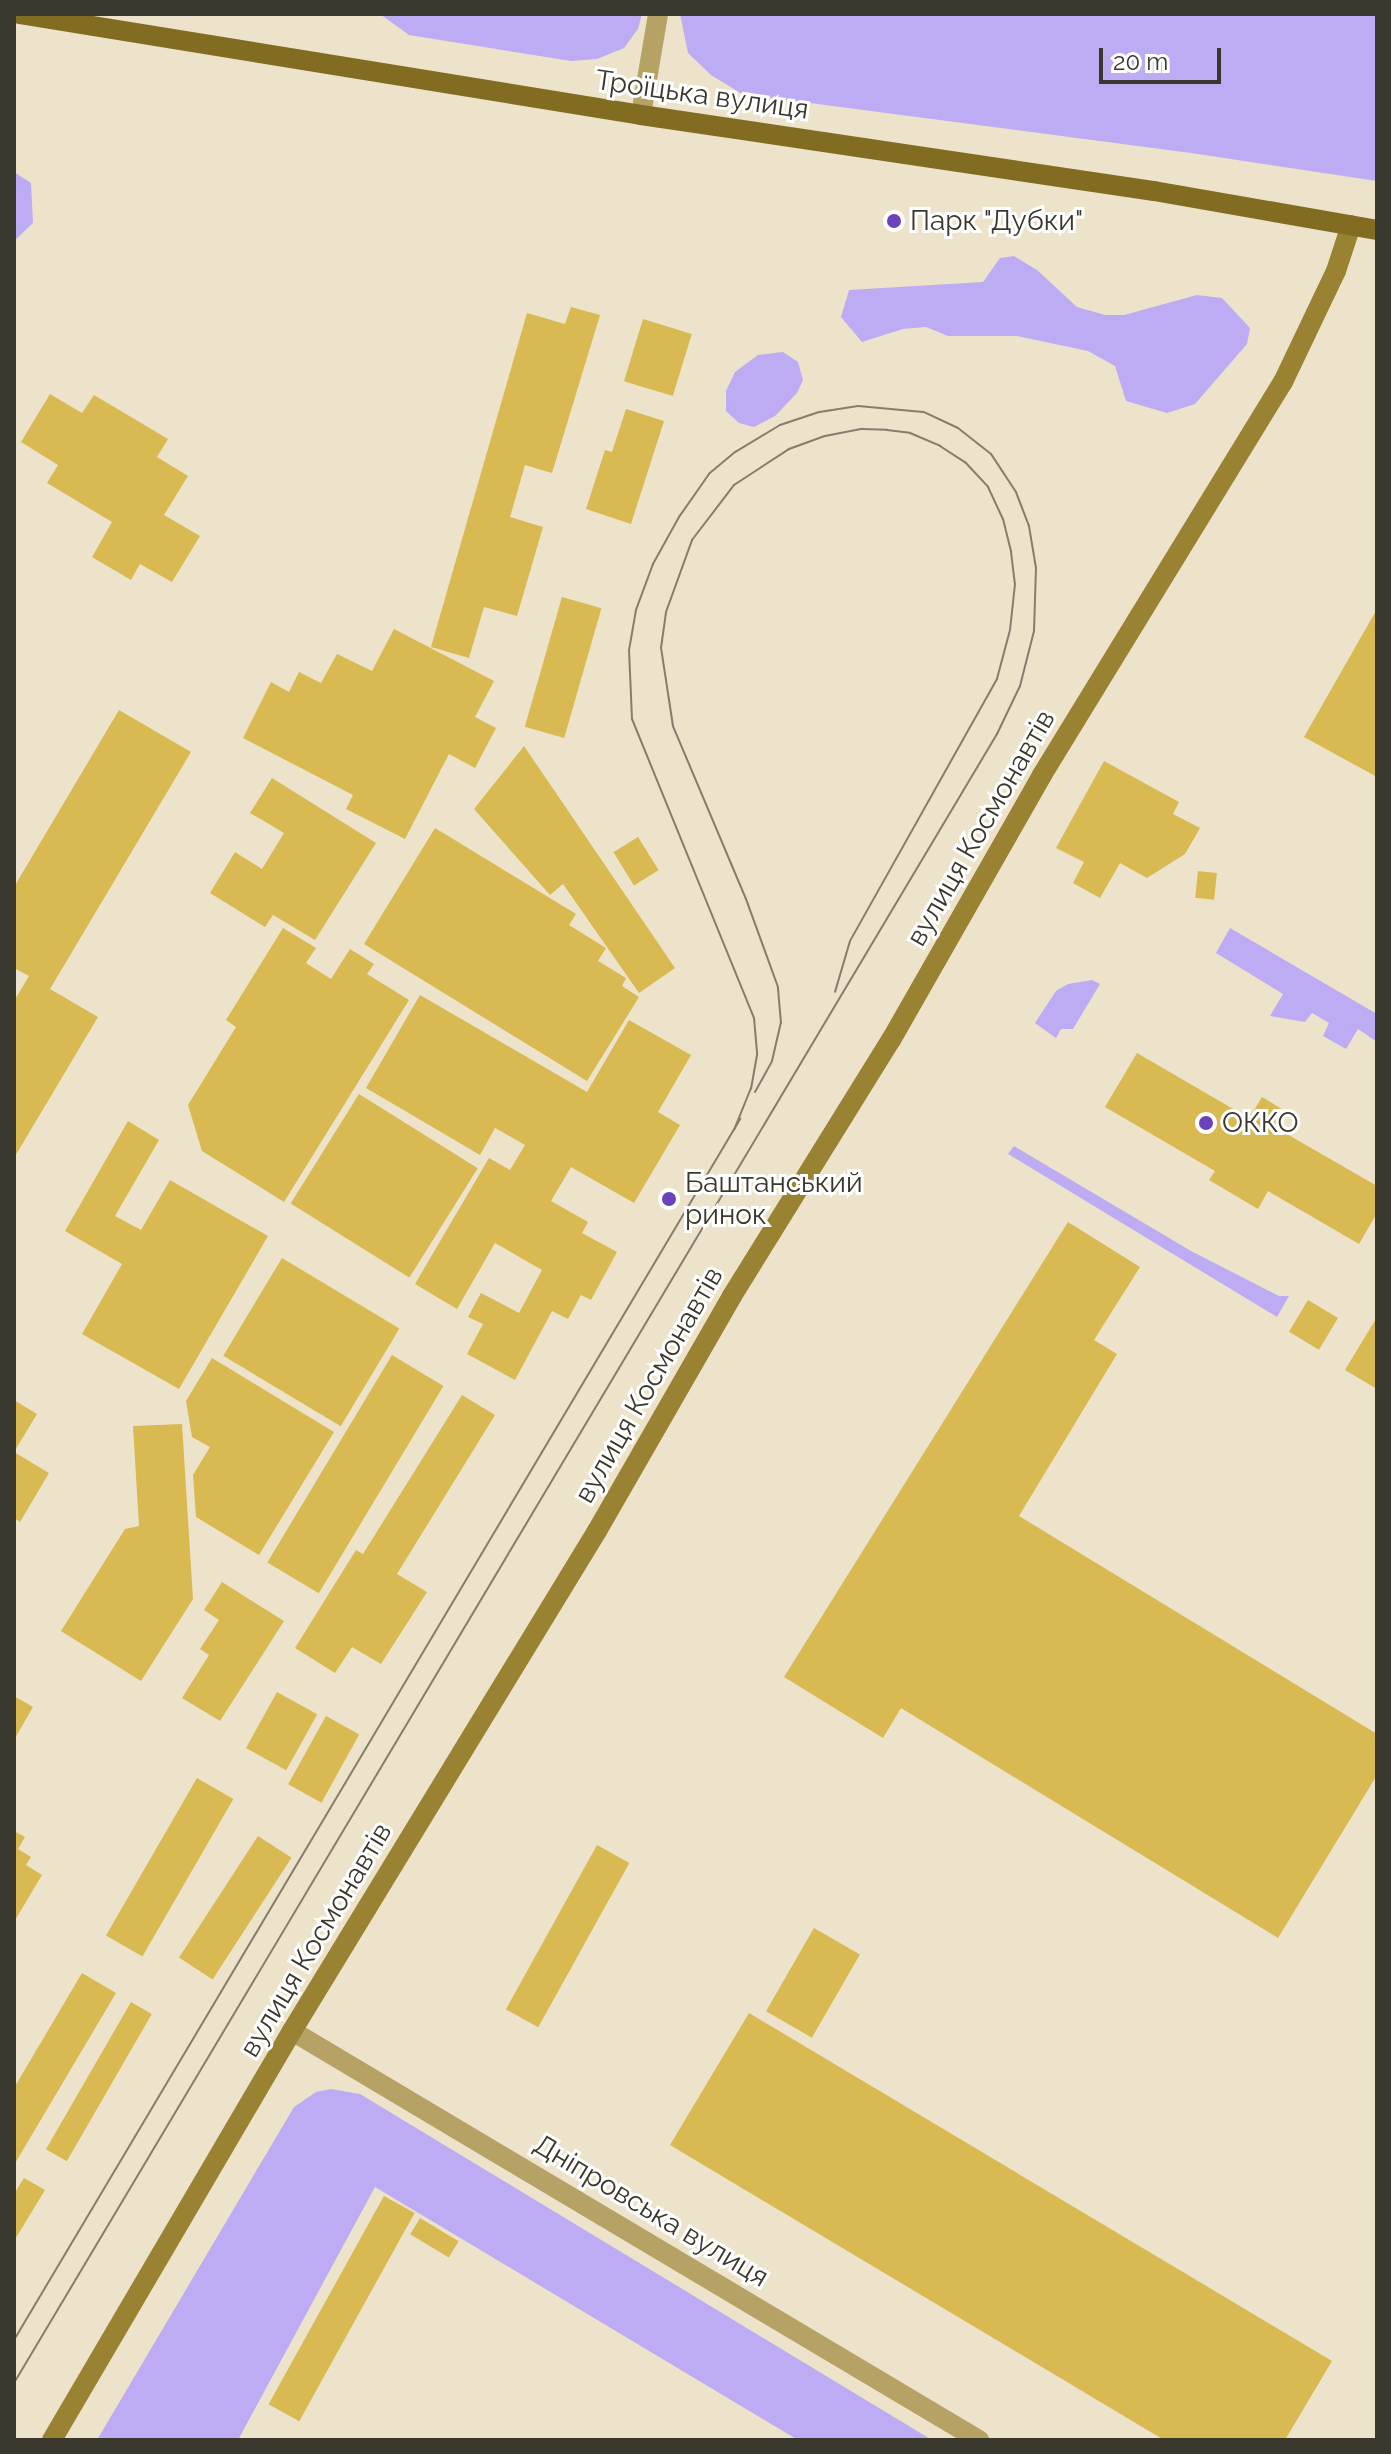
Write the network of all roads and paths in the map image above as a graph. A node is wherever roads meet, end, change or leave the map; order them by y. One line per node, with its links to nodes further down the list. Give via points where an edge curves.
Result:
1 (19, 14): 3 (main road, Троїцька вулиця)
2 (658, 14): 3 (street)
3 (641, 115): 4 (main road, Троїцька вулиця)
4 (1351, 225): 5 (main road, Троїцька вулиця); 6 (main road, вулиця Космонавтів, via 1336,271 1283,382 1042,775 850,1109 732,1296 560,1593)
5 (1377, 230)
6 (292, 2031): 7 (main road, вулиця Космонавтів); 8 (street, Дніпровська вулиця)
7 (52, 2440)
8 (979, 2440)

